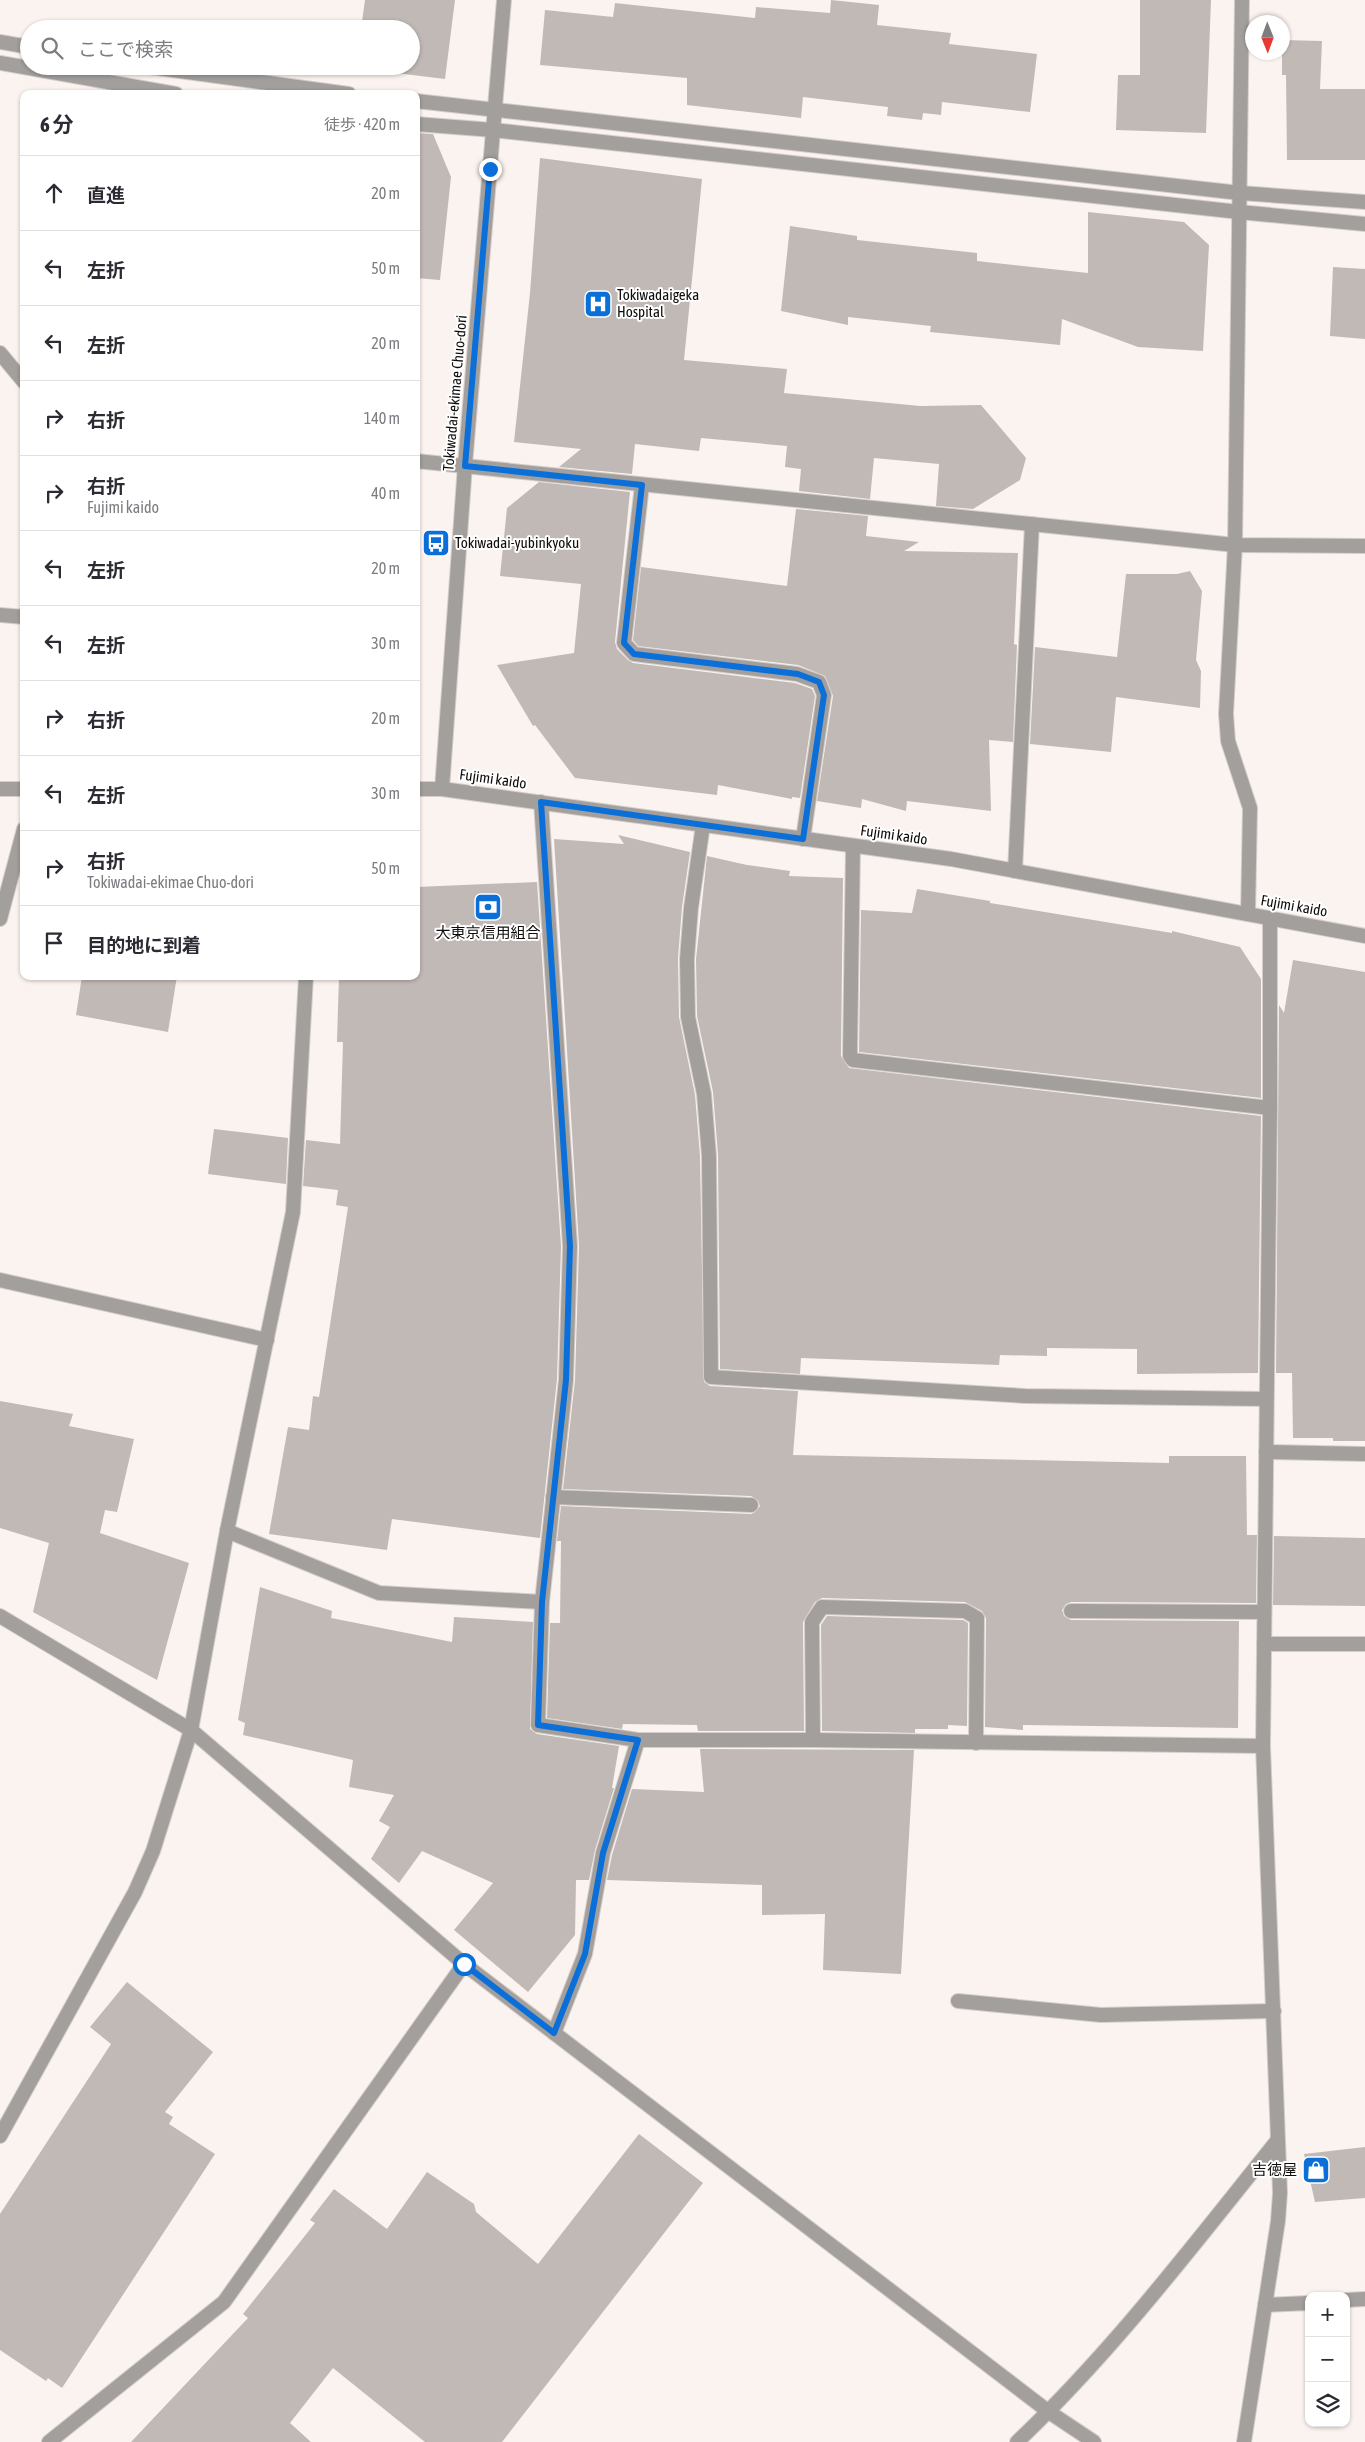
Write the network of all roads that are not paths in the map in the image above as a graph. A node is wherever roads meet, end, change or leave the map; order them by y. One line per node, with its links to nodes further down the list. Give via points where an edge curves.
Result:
1 (504, 0): 12 (street, Tokiwadai-ekimae Chuo-dori)
2 (1242, 0): 15 (street)
3 (0, 42): 4 (street)
4 (20, 45)
5 (0, 63): 6 (street)
6 (20, 67)
7 (68, 75): 9 (street)
8 (209, 75): 10 (street)
9 (153, 90)
10 (320, 90)
11 (420, 101): 12 (street)
12 (496, 110): 14 (street, Tokiwadai-ekimae Chuo-dori); 15 (street)
13 (420, 124): 14 (street)
14 (493, 130): 17 (street); 22 (street, Tokiwadai-ekimae Chuo-dori)
15 (1240, 193): 16 (street); 17 (street)
16 (1365, 202)
17 (1240, 212): 18 (street); 25 (street)
18 (1365, 224)
19 (0, 353): 20 (street)
20 (20, 377)
21 (420, 460): 22 (street)
22 (465, 466): 23 (street); 32 (street, Tokiwadai-ekimae Chuo-dori)
23 (642, 485): 24 (street); 35 (street, via 624,643 634,654 798,674 819,682 824,695)
24 (1032, 524): 25 (street); 38 (street)
25 (1235, 545): 26 (street); 39 (street, via 1226,714 1228,741 1250,808)
26 (1365, 546)
27 (0, 615): 28 (street)
28 (20, 618)
29 (0, 789): 30 (street)
30 (20, 789)
31 (420, 789): 32 (street, Fujimi kaido)
32 (442, 789): 33 (street, Fujimi kaido)
33 (541, 802): 34 (street, Fujimi kaido); 50 (street, via 570,1246 566,1380)
34 (703, 825): 35 (street, Fujimi kaido); 47 (street, via 686,959 688,1017 704,1094 709,1156 711,1377 1025,1396)
35 (803, 839): 37 (street, Fujimi kaido)
36 (20, 844): 41 (street)
37 (852, 846): 38 (street, Fujimi kaido); 44 (street, via 850,1056 853,1060)
38 (1015, 871): 39 (street, Fujimi kaido)
39 (1248, 914): 40 (street, Fujimi kaido)
40 (1270, 918): 42 (street, Fujimi kaido); 44 (street)
41 (0, 919)
42 (1365, 936)
43 (306, 980): 46 (street, via 293,1212)
44 (1270, 1108): 47 (street)
45 (0, 1280): 46 (street)
46 (267, 1340): 52 (street)
47 (1266, 1399): 48 (street)
48 (1266, 1452): 49 (street); 55 (street)
49 (1365, 1454)
50 (553, 1497): 51 (street); 53 (street)
51 (751, 1504)
52 (227, 1531): 53 (street, via 379,1593); 59 (street)
53 (542, 1602): 60 (street, via 538,1725)
54 (1071, 1611): 55 (street)
55 (1264, 1612): 57 (street)
56 (0, 1616): 59 (street)
57 (1264, 1644): 58 (street); 63 (street)
58 (1365, 1644)
59 (192, 1730): 64 (street); 68 (street, via 153,1851 135,1892)
60 (638, 1740): 61 (street); 67 (street, via 603,1853 585,1954)
61 (812, 1740): 62 (street); 62 (street, via 812,1622 822,1607 965,1611 977,1618)
62 (976, 1743): 63 (street)
63 (1263, 1746): 66 (street)
64 (464, 1964): 67 (street); 75 (street, via 224,2302)
65 (958, 2001): 66 (street, via 1101,2015)
66 (1274, 2011): 69 (street)
67 (554, 2033): 74 (street)
68 (0, 2136)
69 (1277, 2141): 73 (street, via 1278,2221); 74 (street, via 1165,2280)
70 (1365, 2299): 71 (street)
71 (1350, 2300)
72 (1305, 2303): 73 (street)
73 (1265, 2305): 78 (street)
74 (1049, 2412): 76 (street); 77 (street)
75 (49, 2442)
76 (1018, 2442)
77 (1094, 2442)
78 (1244, 2442)

